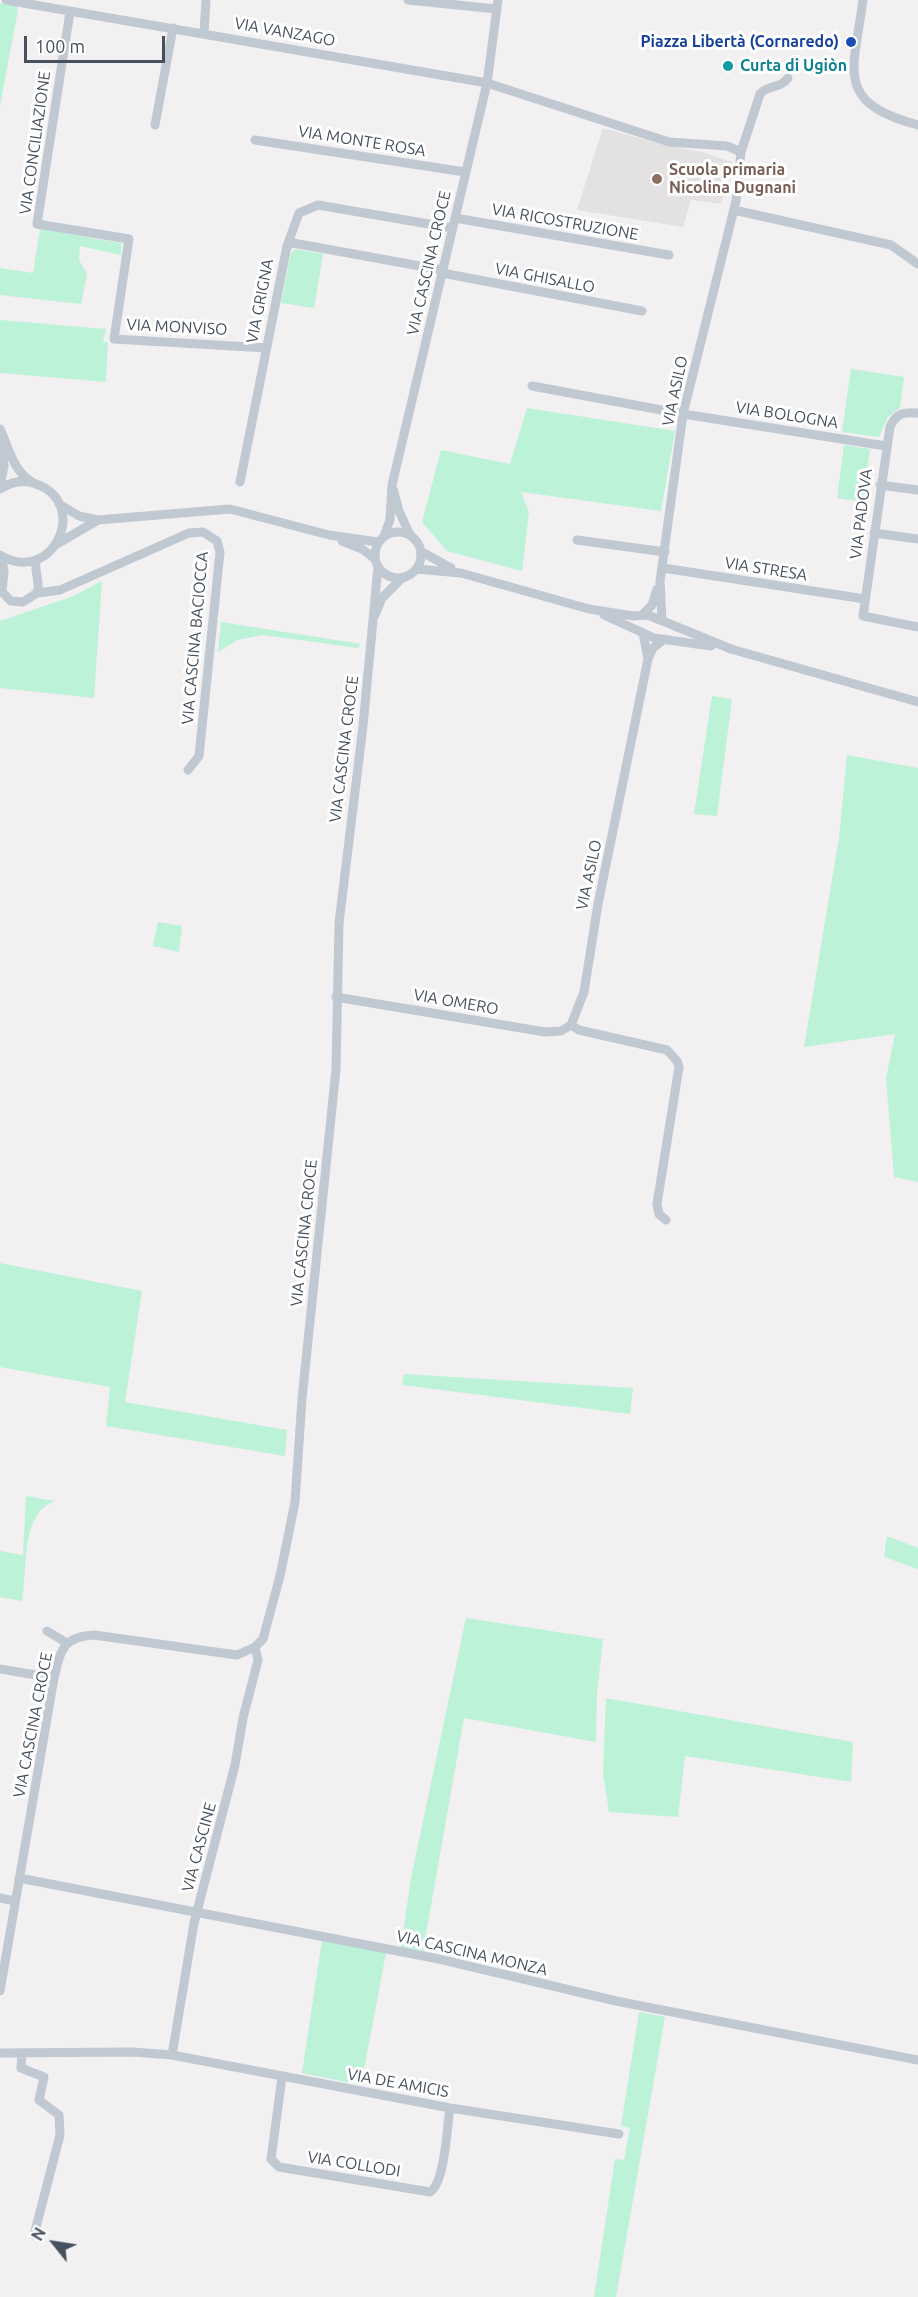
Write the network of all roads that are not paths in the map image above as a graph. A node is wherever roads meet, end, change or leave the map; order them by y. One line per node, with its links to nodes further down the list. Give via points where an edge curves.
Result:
1 (6, 0): 6 (street, VIA VANZAGO)
2 (206, 0): 8 (street)
3 (408, 0): 5 (street)
4 (863, 0): 12 (street, via 854,85 864,100)
5 (498, 4): 10 (street, VIA CASCINA CROCE)
6 (70, 12): 7 (street, VIA VANZAGO); 18 (street, VIA CONCILIAZIONE, via 37,224)
7 (173, 28): 8 (street, VIA VANZAGO); 11 (street)
8 (204, 33): 10 (street, VIA VANZAGO)
9 (788, 78): 14 (street, VIA ASILO, via 760,94)
10 (487, 83): 14 (street, VIA VANZAGO, via 669,142 727,146); 15 (street, VIA CASCINA CROCE)
11 (155, 125)
12 (918, 125)
13 (255, 140): 15 (street, VIA MONTE ROSA)
14 (741, 152): 16 (street, VIA ASILO)
15 (465, 172): 17 (street, VIA CASCINA CROCE)
16 (734, 210): 21 (street, via 891,245); 27 (street, VIA ASILO)
17 (454, 223): 19 (street, VIA RICOSTRUZIONE, via 318,205 299,213); 20 (street, VIA RICOSTRUZIONE); 22 (street, VIA CASCINA CROCE)
18 (129, 239): 24 (street, VIA MONVISO, via 114,339)
19 (287, 246): 22 (street, VIA GRIGNA, via 293,243); 24 (street, VIA GRIGNA)
20 (669, 255)
21 (918, 264)
22 (442, 272): 23 (street, VIA GHISALLO); 33 (street, VIA CASCINA CROCE)
23 (642, 311)
24 (266, 348): 31 (street, VIA GRIGNA)
25 (532, 386): 27 (street, VIA BOLOGNA)
26 (918, 413): 30 (street, VIA PADOVA, via 906,412 894,418)
27 (683, 414): 30 (street, VIA BOLOGNA); 47 (street, VIA ASILO)
28 (0, 429): 32 (street, via 14,463 23,477)
29 (0, 440): 35 (street, via 4,466)
30 (885, 446): 34 (street, VIA PADOVA)
31 (240, 482)
32 (34, 483): 35 (street, via 15,482); 37 (street, via 45,488)
33 (392, 485): 41 (street, VIA CASCINA CROCE); 42 (street, VIA CASCINA CROCE, via 390,520)
34 (880, 485): 36 (street); 39 (street, VIA PADOVA)
35 (0, 487)
36 (918, 490)
37 (59, 504): 38 (street, via 79,516); 45 (street, via 63,525)
38 (98, 520): 40 (street, via 230,509); 45 (street)
39 (874, 533): 43 (street); 59 (street, VIA PADOVA)
40 (329, 535): 42 (street); 50 (street, via 362,549)
41 (410, 535): 42 (street, via 397,531); 46 (street)
42 (381, 539): 50 (street)
43 (918, 539)
44 (578, 540): 47 (street)
45 (56, 545): 49 (street)
46 (422, 552): 52 (street); 53 (street)
47 (665, 552): 51 (street, VIA ASILO)
48 (1, 555): 49 (street, via 21,562); 58 (street, VIA CASCINA BACIOCCA, via 5,602 23,602)
49 (36, 560): 56 (street, via 34,572)
50 (377, 563): 54 (street, via 389,576); 63 (street, VIA CASCINA CROCE)
51 (663, 568): 55 (street, VIA ASILO); 59 (street, VIA STRESA)
52 (416, 569): 53 (street); 54 (street)
53 (461, 573): 60 (street)
54 (402, 578): 63 (street, VIA CASCINA CROCE, via 382,598)
55 (660, 581): 61 (street, VIA ASILO, via 652,605); 62 (street, VIA ASILO)
56 (39, 583): 57 (street); 58 (street)
57 (53, 591): 58 (street, VIA CASCINA BACIOCCA); 70 (street, VIA CASCINA BACIOCCA, via 189,534 203,532 217,541 220,552 199,756)
58 (37, 593)
59 (865, 600): 64 (street, VIA PADOVA, via 863,616)
60 (589, 609): 61 (street); 65 (street)
61 (642, 615): 62 (street)
62 (662, 620): 67 (street)
63 (373, 623): 71 (street, VIA CASCINA CROCE, via 339,923)
64 (918, 627)
65 (643, 633): 66 (street); 68 (street, VIA ASILO)
66 (664, 639): 67 (street); 68 (street, VIA ASILO)
67 (731, 650): 69 (street)
68 (648, 659): 72 (street, VIA ASILO, via 584,992)
69 (918, 702)
70 (188, 770)
71 (336, 997): 72 (street, VIA OMERO, via 545,1032 561,1031); 76 (street, VIA CASCINA CROCE, via 334,1100 295,1502 269,1620 263,1639)
72 (571, 1025): 73 (street, via 667,1050 678,1061 657,1204 658,1214)
73 (666, 1220)
74 (47, 1631): 75 (street, VIA CASCINA CROCE)
75 (67, 1643): 76 (street, VIA CASCINA CROCE, via 75,1637 94,1635 237,1655); 78 (street, VIA CASCINA CROCE)
76 (255, 1647): 82 (street, VIA CASCINE, via 258,1660)
77 (0, 1669): 78 (street)
78 (54, 1678): 79 (street, VIA CASCINA CROCE)
79 (19, 1878): 81 (street, VIA CASCINA CROCE); 82 (street, VIA CASCINA MONZA)
80 (0, 1899): 81 (street)
81 (15, 1901): 83 (street, VIA CASCINA CROCE)
82 (198, 1912): 86 (street, VIA CASCINE); 87 (street, VIA CASCINA MONZA, via 439,1959 616,2001)
83 (0, 1990)
84 (0, 2053): 85 (street, VIA DE AMICIS)
85 (22, 2053): 86 (street, VIA DE AMICIS); 91 (street, via 21,2068 44,2077 39,2100 59,2115 60,2135)
86 (172, 2055): 88 (street, VIA DE AMICIS)
87 (918, 2060)
88 (282, 2078): 89 (street, VIA DE AMICIS); 89 (street, VIA COLLODI, via 271,2159 279,2168 430,2192 440,2178)
89 (450, 2108): 90 (street, VIA DE AMICIS)
90 (619, 2134)
91 (34, 2235)

